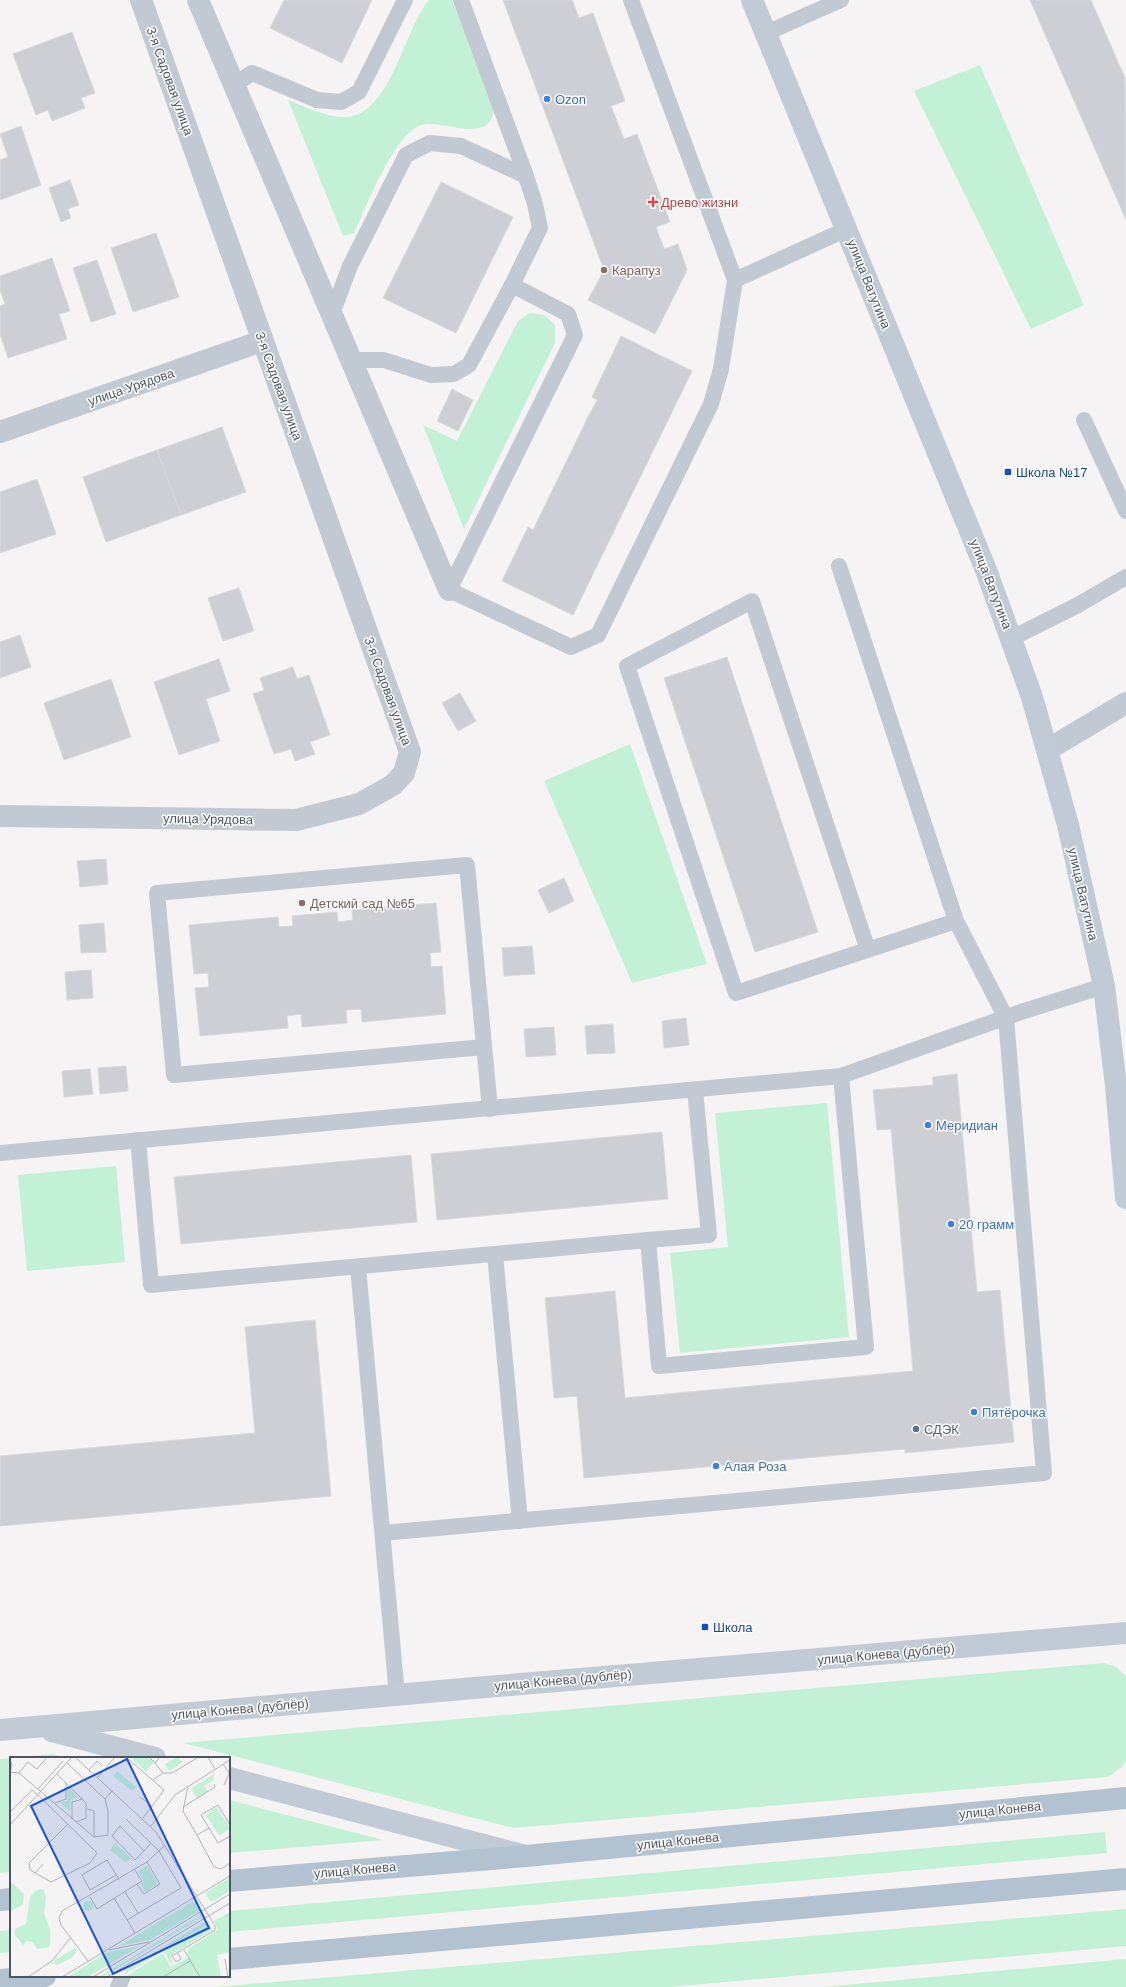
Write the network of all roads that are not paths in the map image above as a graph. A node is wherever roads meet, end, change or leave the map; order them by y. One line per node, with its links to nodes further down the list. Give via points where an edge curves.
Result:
1 (141, 0): 15 (street, 3-я Садовая улица)
2 (198, 0): 9 (street)
3 (405, 0): 9 (lane, via 359,92 341,102 317,100 252,73)
4 (461, 0): 10 (lane)
5 (631, 0): 12 (lane)
6 (752, 0): 8 (main road, улица Ватутина)
7 (841, 0): 8 (lane)
8 (766, 33): 11 (main road, улица Ватутина)
9 (234, 85): 14 (street)
10 (526, 176): 13 (lane, via 540,228); 14 (lane, via 461,146 430,143 406,155 350,266)
11 (847, 229): 12 (lane); 23 (main road, улица Ватутина)
12 (735, 280): 22 (lane, via 721,369 711,404 598,635 571,648)
13 (512, 285): 16 (lane, via 469,365 454,374 431,375 384,360); 22 (lane, via 568,314 575,335)
14 (332, 314): 16 (street)
15 (262, 341): 18 (street, улица Урядова); 26 (street, 3-я Садовая улица, via 410,752)
16 (351, 360): 22 (street)
17 (1084, 420): 19 (lane)
18 (0, 432)
19 (1126, 512)
20 (839, 566): 28 (lane)
21 (1126, 577): 23 (lane, via 1078,605)
22 (449, 590)
23 (1012, 638): 25 (main road, улица Ватутина)
24 (1126, 703): 25 (street)
25 (1047, 750): 30 (main road, улица Ватутина, via 1068,826)
26 (404, 773): 27 (street, улица Урядова, via 393,785 359,804 296,820)
27 (0, 816)
28 (956, 921): 29 (lane); 31 (lane)
29 (868, 950): 29 (lane, via 736,993 628,666 752,602)
30 (1104, 986): 31 (lane); 38 (main road, улица Ватутина)
31 (1006, 1018): 33 (lane); 42 (lane, via 1044,1473)
32 (484, 1047): 32 (lane, via 467,865 157,893 174,1075); 35 (lane)
33 (841, 1076): 34 (lane); 39 (lane, via 866,1347 659,1366)
34 (695, 1090): 35 (lane); 39 (lane, via 709,1234)
35 (490, 1109): 36 (lane)
36 (138, 1140): 37 (lane); 41 (lane, via 151,1285)
37 (0, 1153)
38 (1126, 1198)
39 (648, 1240): 40 (lane)
40 (495, 1254): 41 (lane); 42 (lane)
41 (358, 1267): 43 (lane)
42 (520, 1521): 43 (lane)
43 (383, 1533): 45 (lane)
44 (1126, 1633): 45 (main road, улица Конева (дублёр))
45 (397, 1695): 46 (main road, улица Конева (дублёр))
46 (37, 1727): 47 (main road, улица Конева (дублёр)); 48 (main road)
47 (0, 1730)
48 (151, 1757)
49 (230, 1778): 51 (main road)
50 (1126, 1798): 51 (main road, улица Конева)
51 (526, 1856): 53 (main road, улица Конева)
52 (1126, 1879): 56 (main road)
53 (230, 1881)
54 (10, 1899): 55 (main road)
55 (0, 1900)
56 (230, 1959)
57 (34, 1977): 59 (main road)
58 (123, 1977): 60 (lane)
59 (0, 1980)
60 (118, 1987)

